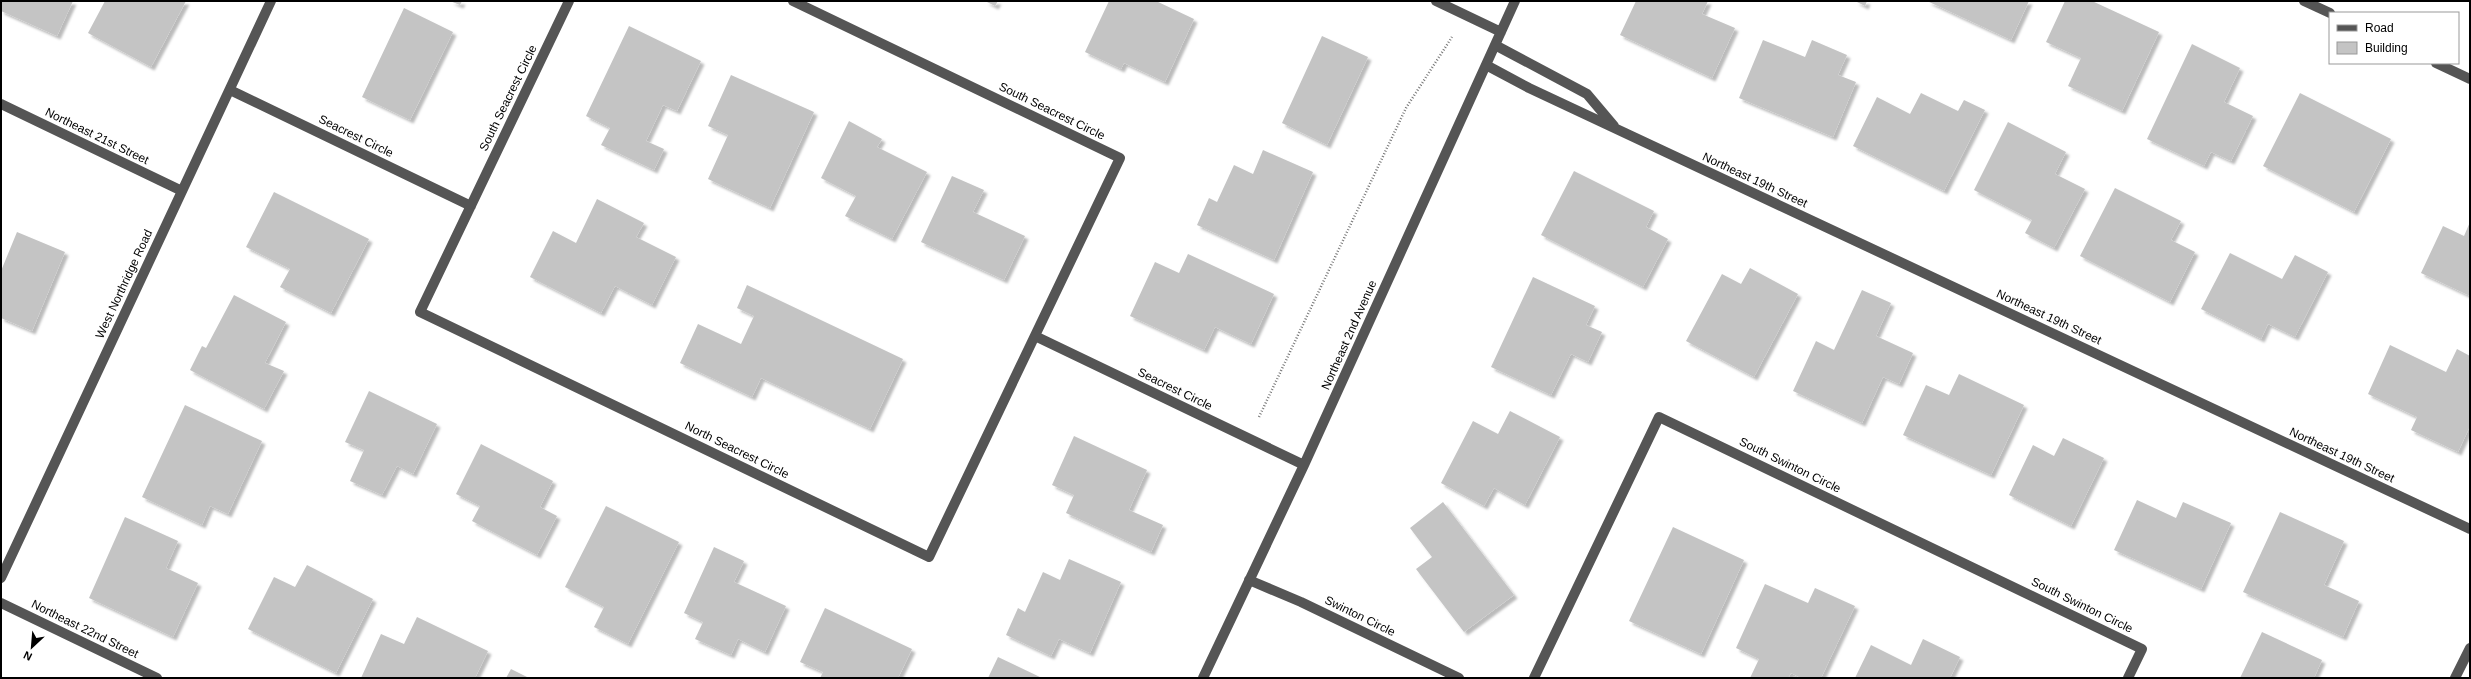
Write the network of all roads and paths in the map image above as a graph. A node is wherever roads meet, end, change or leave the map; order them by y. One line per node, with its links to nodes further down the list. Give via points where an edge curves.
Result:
1 (271, 1): 14 (street, West Northridge Road)
2 (569, 1): 18 (street, South Seacrest Circle)
3 (793, 1): 19 (street, South Seacrest Circle, via 1120,158)
4 (1436, 1): 8 (street)
5 (1515, 1): 9 (street, Northeast 2nd Avenue)
6 (2304, 1): 7 (street)
7 (2329, 13)
8 (1463, 14): 9 (street); 20 (path, via 1447,49 1406,108)
9 (1501, 32): 10 (street, Northeast 2nd Avenue)
10 (1495, 45): 12 (street, Northeast 2nd Avenue); 16 (street, Northeast 19th Street, via 1587,94)
11 (2438, 64): 13 (street)
12 (1486, 65): 16 (street, Northeast 19th Street); 21 (street, Northeast 2nd Avenue)
13 (2470, 79)
14 (230, 90): 17 (street, West Northridge Road); 18 (street, Seacrest Circle)
15 (1, 104): 17 (street, Northeast 21st Street)
16 (1617, 129): 22 (street, Northeast 19th Street)
17 (182, 191): 23 (street, West Northridge Road)
18 (471, 206): 19 (street, North Seacrest Circle, via 420,312 929,557)
19 (1035, 336): 20 (street, Seacrest Circle)
20 (1249, 439): 21 (street, Seacrest Circle)
21 (1304, 465): 24 (street, Northeast 2nd Avenue)
22 (2470, 529)
23 (1, 578)
24 (1249, 580): 28 (street, Northeast 2nd Avenue); 29 (street, Swinton Circle)
25 (1, 603): 27 (street, Northeast 22nd Street)
26 (2470, 648): 32 (street)
27 (157, 678)
28 (1203, 678)
29 (1459, 678)
30 (1534, 678): 31 (street, South Swinton Circle, via 1659,416 2142,649)
31 (2128, 678)
32 (2455, 678)

